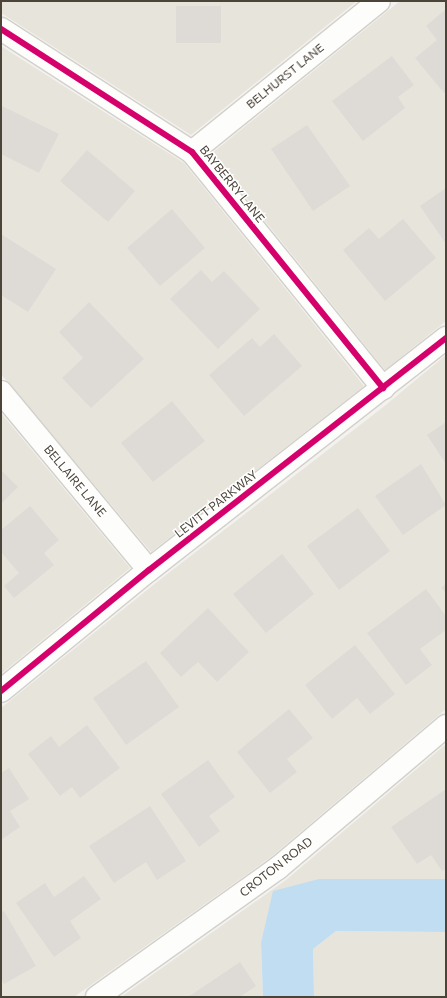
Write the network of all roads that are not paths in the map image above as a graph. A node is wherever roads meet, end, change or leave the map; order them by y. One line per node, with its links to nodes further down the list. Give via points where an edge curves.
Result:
1 (379, 1): 3 (street, BELHURST LANE)
2 (1, 29): 3 (street, BAYBERRY LANE)
3 (192, 152): 5 (street, BAYBERRY LANE)
4 (446, 338): 5 (street, LEVITT PARKWAY)
5 (383, 388): 7 (street, LEVITT PARKWAY)
6 (1, 392): 7 (street, BELLAIRE LANE)
7 (149, 570): 8 (street, LEVITT PARKWAY)
8 (1, 691)
9 (446, 726): 10 (street, CROTON ROAD, via 278,868)
10 (98, 997)

